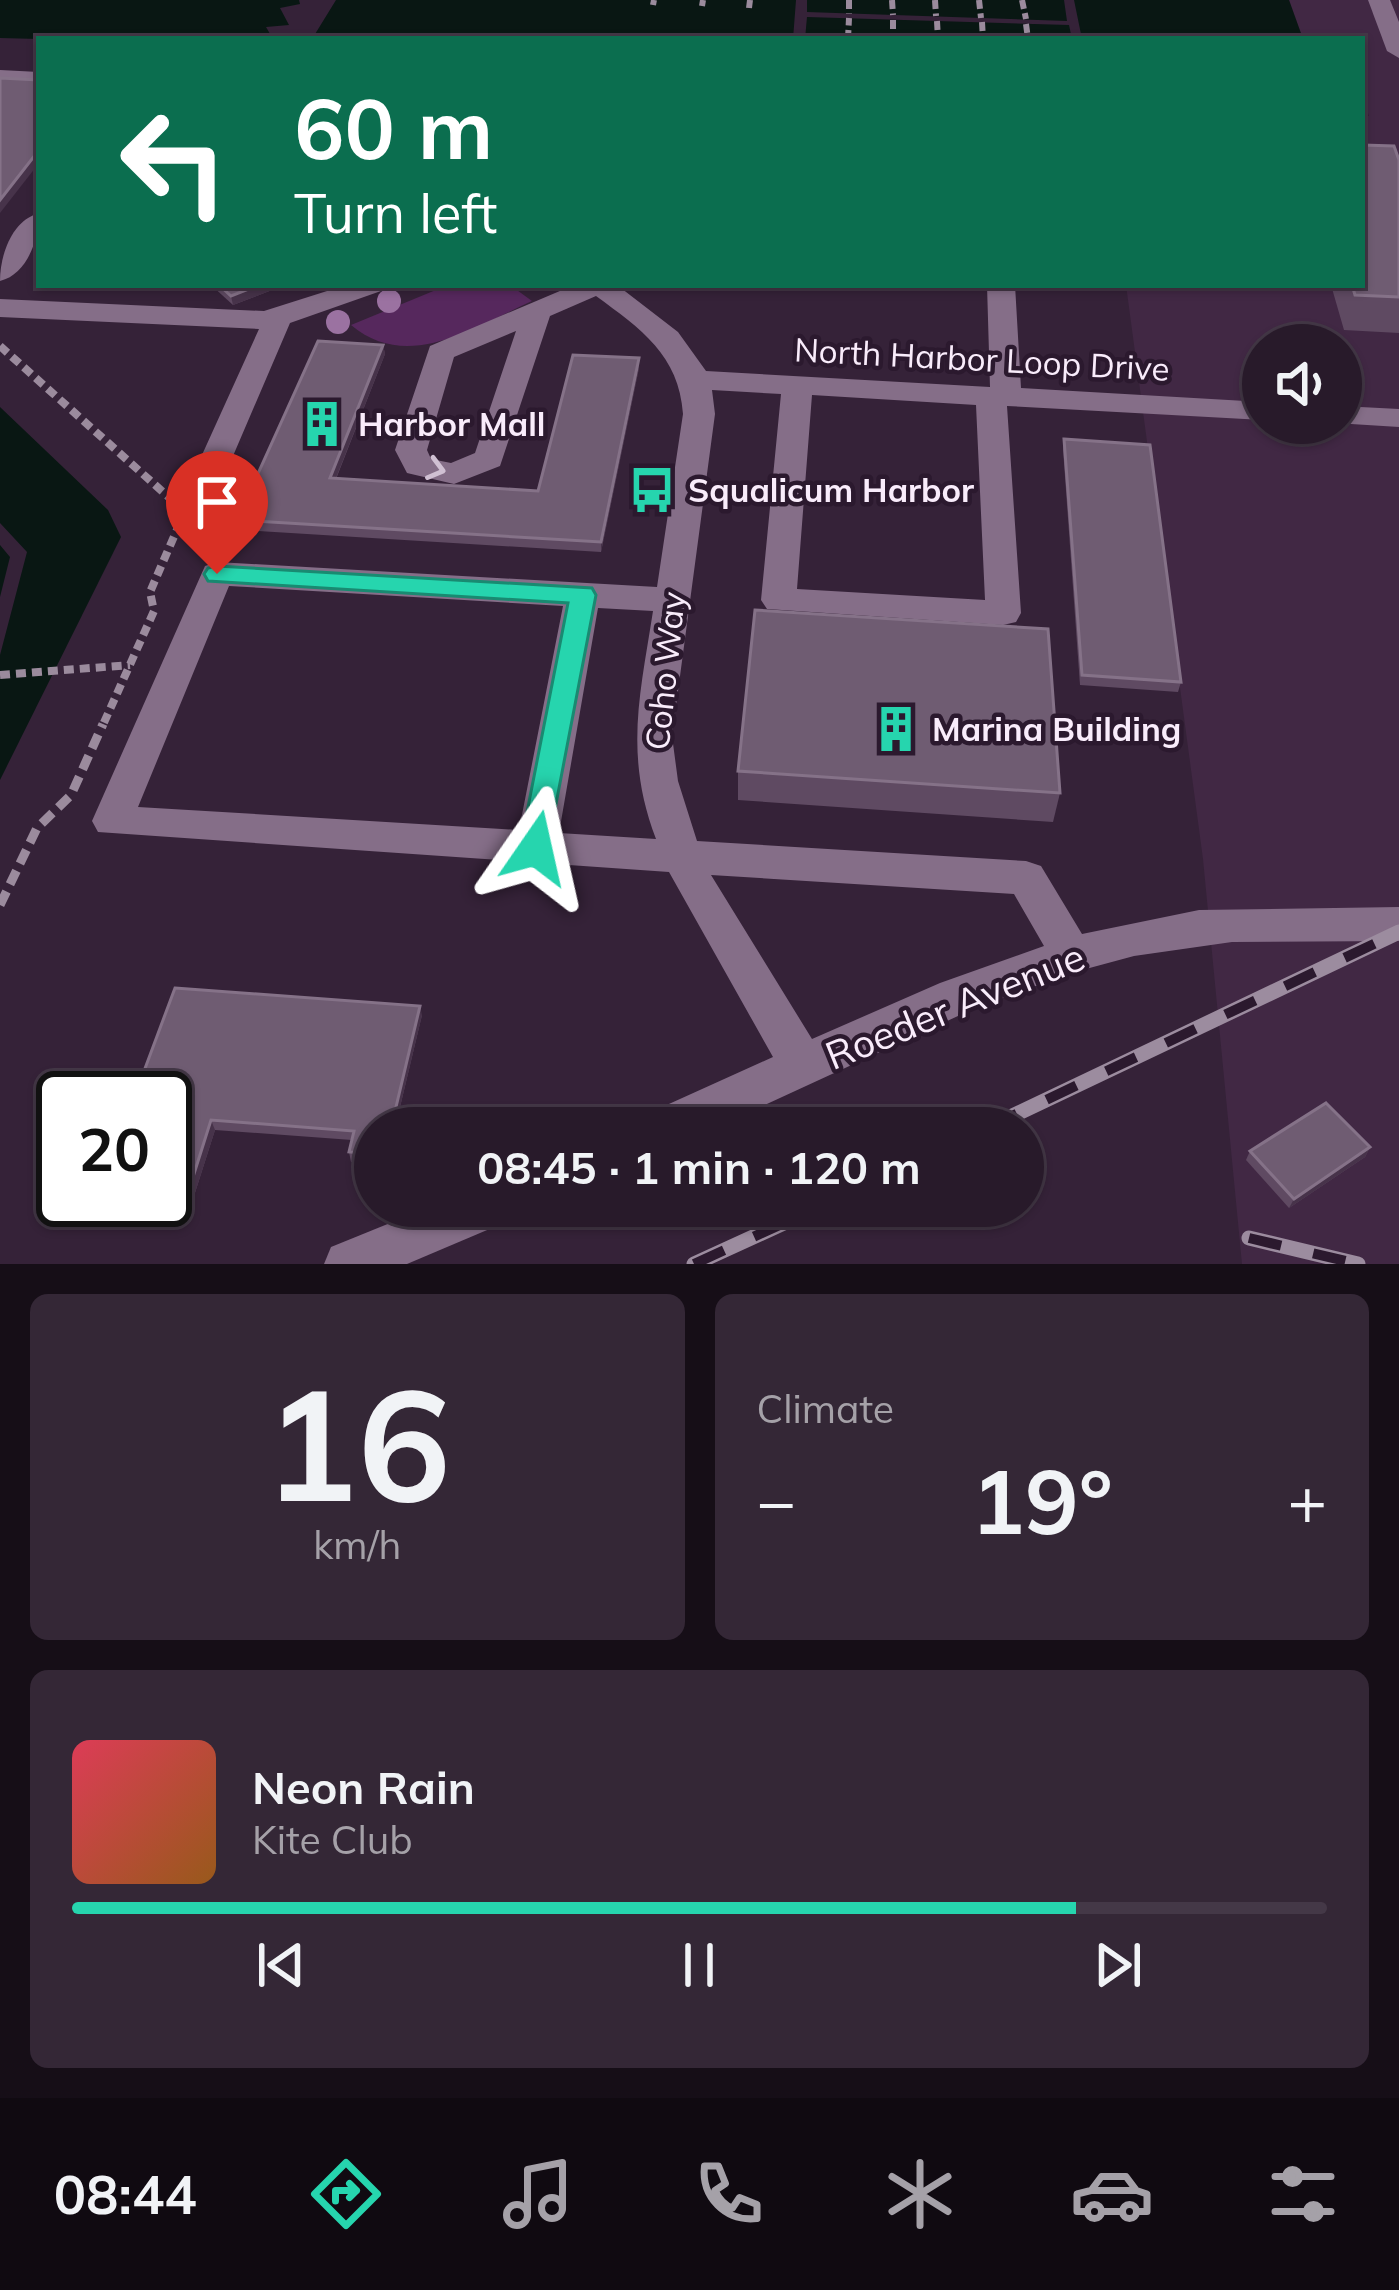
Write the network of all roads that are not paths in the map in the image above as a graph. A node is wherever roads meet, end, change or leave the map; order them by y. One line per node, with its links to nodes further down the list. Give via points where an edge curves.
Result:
1 (1379, 0): 2 (street)
2 (1399, 51)
3 (0, 77): 4 (street)
4 (36, 79)
5 (36, 225): 6 (street)
6 (0, 273)
7 (104, 288): 14 (street)
8 (363, 288): 15 (street)
9 (591, 288): 13 (street)
10 (602, 288): 16 (street, via 668,335)
11 (1001, 288): 18 (street)
12 (0, 308): 14 (street)
13 (537, 310): 13 (street, one-way to 13, via 441,352 411,450 418,466 454,475 489,459)
14 (43, 311): 15 (street)
15 (278, 319): 22 (street)
16 (698, 380): 17 (street, North Harbor Loop Drive); 24 (street, Coho Way)
17 (797, 386): 18 (street, North Harbor Loop Drive); 18 (street, via 779,599 1003,613)
18 (999, 396): 19 (street, North Harbor Loop Drive)
19 (1242, 410)
20 (1362, 416): 21 (street)
21 (1399, 418)
22 (208, 477)
23 (583, 595): 24 (street); 25 (street); 25 (street, via 217,574 112,821)
24 (673, 600): 26 (street, Coho Way, via 653,736)
25 (536, 848): 26 (street)
26 (684, 856): 28 (street, via 1026,878); 29 (street, Coho Way)
27 (1399, 924): 28 (street, Roeder Avenue, via 1176,930)
28 (1072, 955): 29 (street, Roeder Avenue)
29 (804, 1067): 30 (street, Roeder Avenue)
30 (714, 1107)
31 (439, 1227): 32 (street)
32 (350, 1264)

